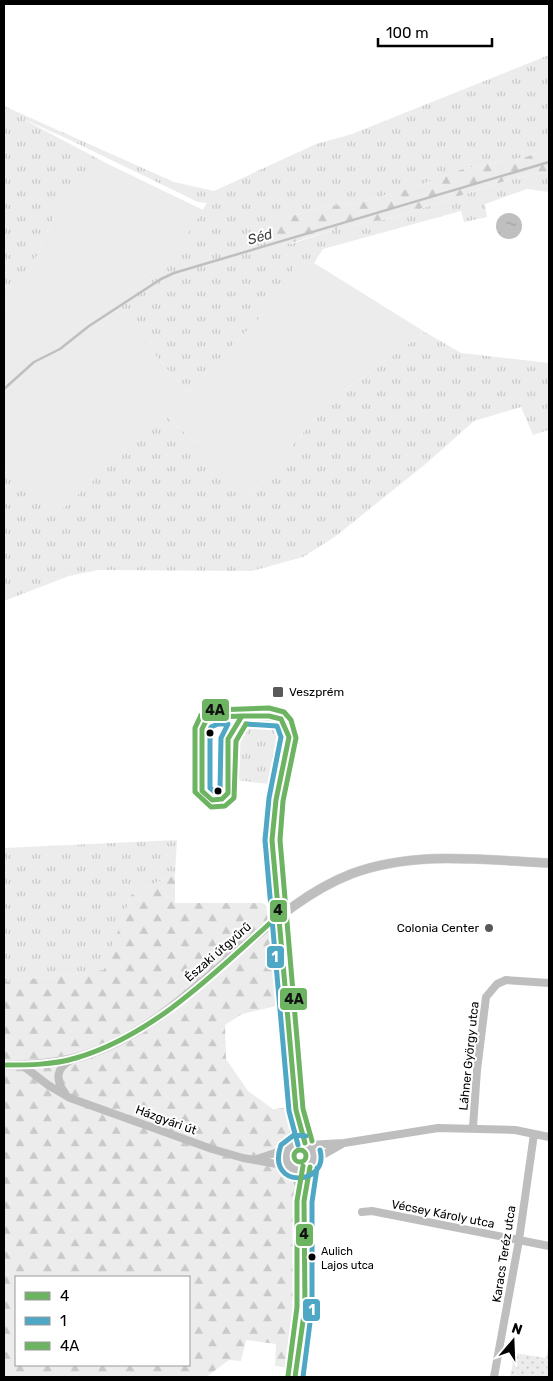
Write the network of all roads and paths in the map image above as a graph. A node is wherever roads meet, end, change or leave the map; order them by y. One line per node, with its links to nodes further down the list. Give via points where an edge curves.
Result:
1 (242, 716): 3 (street, via 274,717 285,724 288,731 272,828)
2 (549, 863): 3 (main road, Északi útgyűrű, via 439,858 386,863 348,875)
3 (279, 915): 5 (main road, Északi útgyűrű, via 192,991 128,1036); 9 (street)
4 (549, 983): 10 (street, Láhner György utca, via 506,980 497,984 486,997)
5 (74, 1058): 6 (main road, Északi útgyűrű); 8 (street, via 60,1067 58,1078 59,1085)
6 (22, 1065): 7 (main road); 8 (street, Házgyári út)
7 (4, 1066)
8 (70, 1098): 16 (street, Házgyári út, via 212,1149)
9 (296, 1110): 14 (street); 15 (street)
10 (473, 1127): 11 (street); 13 (street, via 438,1128)
11 (534, 1134): 12 (street); 21 (street, Karacs Teréz utca)
12 (549, 1137)
13 (344, 1142): 14 (street); 17 (street)
14 (307, 1144): 15 (street); 17 (street, via 313,1152)
15 (290, 1146): 16 (street); 18 (street, via 285,1159)
16 (255, 1160): 18 (street, Házgyári út)
17 (312, 1164): 18 (street, via 302,1171); 19 (street)
18 (291, 1168): 19 (street)
19 (304, 1201): 23 (street, via 305,1307)
20 (362, 1212): 21 (street, Vécsey Károly utca, via 372,1211)
21 (519, 1240): 22 (street, Vécsey Károly utca); 24 (street, Karacs Teréz utca)
22 (549, 1246)
23 (294, 1377)
24 (494, 1377)

